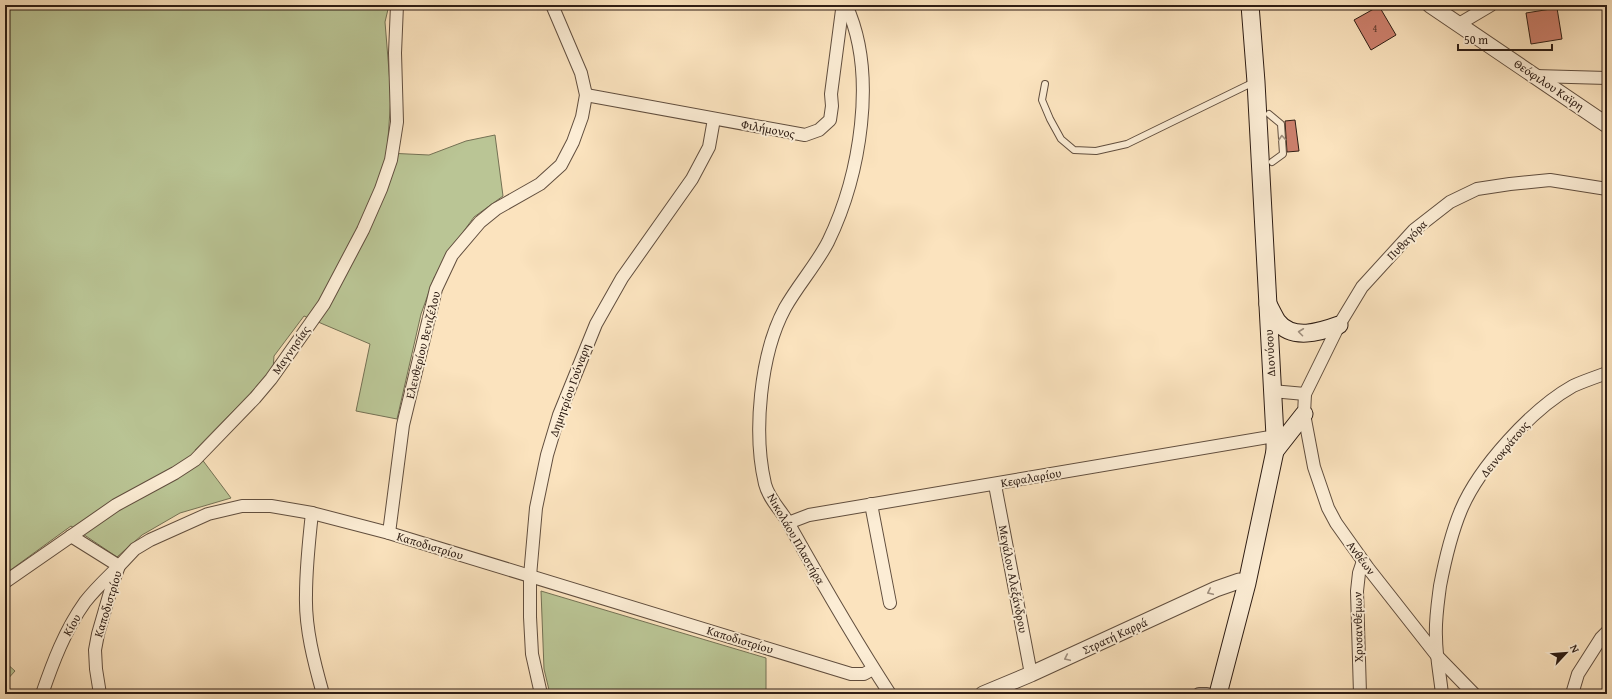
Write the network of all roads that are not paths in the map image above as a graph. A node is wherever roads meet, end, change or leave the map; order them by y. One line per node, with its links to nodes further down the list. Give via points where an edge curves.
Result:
1 (397, 5): 30 (street, Μαγνησίας, via 397,122 391,160 363,230 324,304 271,379 195,460 116,505)
2 (552, 5): 12 (street, Ελευθερίου Βενιζέλου, via 581,73)
3 (1250, 5): 10 (main road, Διονύσου)
4 (1430, 5): 7 (street, Θεόφιλου Καϊρη)
5 (1491, 5): 7 (street)
6 (847, 6): 14 (street, Φιλήμονος, via 842,10 830,120 819,130 805,136); 28 (street, Νικολάου Πλαστήρα, via 859,45 863,99 857,150 844,204 827,243 784,310 770,350 763,383 760,430 764,478 769,495)
7 (1459, 24): 8 (street, Θεόφιλου Καϊρη)
8 (1535, 76): 9 (street); 15 (street, Θεόφιλου Καϊρη)
9 (1607, 78)
10 (1256, 82): 11 (lane, via 1127,144 1096,151 1074,150 1061,139 1042,100); 18 (main road, Διονύσου)
11 (1045, 84)
12 (586, 95): 14 (street, Φιλήμονος); 29 (street, Ελευθερίου Βενιζέλου, via 582,117 561,165 540,184 496,209 480,222 452,255 436,289 403,425)
13 (1269, 114): 16 (lane, one-way to 13, via 1283,154 1281,124)
14 (714, 119): 33 (street, Δημητρίου Γούναρη, via 709,147 692,179 622,278 580,359 547,455 536,508)
15 (1607, 125)
16 (1272, 162)
17 (1607, 189): 19 (street, Πυθαγόρα, via 1550,180 1477,189 1450,202 1414,230 1362,287)
18 (1268, 304): 19 (main road, one-way to 18, via 1320,332 1297,332 1287,329 1278,322); 21 (main road, Διονύσου)
19 (1339, 325): 22 (street, Πυθαγόρα)
20 (1607, 373): 38 (street, Δεινοκράτους, via 1573,386 1538,411 1500,450 1481,476 1462,509 1443,570 1437,610)
21 (1272, 391): 22 (street); 24 (main road, Διονύσου)
22 (1305, 394): 23 (street, Ανθέων)
23 (1304, 414): 24 (main road); 31 (street, Ανθέων, via 1314,467 1328,508)
24 (1275, 443): 25 (street, Κεφαλαρίου); 35 (main road, Διονύσου)
25 (995, 484): 26 (street, Κεφαλαρίου); 40 (street, Μεγάλου Αλεξάνδρου)
26 (871, 504): 28 (street, Κεφαλαρίου, via 809,515); 36 (street)
27 (312, 513): 29 (street, Καποδιστρίου); 32 (street, Καποδιστρίου, via 271,506 226,508 187,522 150,540 135,549); 43 (street, via 305,597 310,645)
28 (788, 523): 39 (street, Νικολάου Πλαστήρα, via 834,606)
29 (389, 534): 33 (street, Καποδιστρίου)
30 (71, 536): 32 (street); 34 (street, Μαγνησίας)
31 (1363, 561): 38 (street, Ανθέων); 50 (street, Χρυσανθέμων, via 1357,591)
32 (119, 566): 41 (street, Κίου, via 92,593 70,627); 42 (street, Καποδιστρίου, via 95,650)
33 (530, 576): 39 (street, Καποδιστρίου, via 852,674 864,674); 44 (street, Δημητρίου Γούναρη, via 532,654)
34 (5, 582)
35 (1247, 583): 40 (street, Στρατή Καρρά, one-way to 40, via 1239,581 1216,589); 49 (main road, Διονύσου)
36 (890, 603)
37 (1607, 632): 53 (street, via 1578,674)
38 (1438, 657): 51 (street, Δεινοκράτους); 52 (street, Ανθέων)
39 (873, 669): 45 (street, Νικολάου Πλαστήρα)
40 (1031, 674): 46 (street, Στρατή Καρρά)
41 (42, 694)
42 (100, 694)
43 (323, 694)
44 (541, 694)
45 (890, 694)
46 (983, 694)
47 (1199, 694): 48 (street)
48 (1207, 694)
49 (1218, 694)
50 (1360, 694)
51 (1442, 694)
52 (1474, 694)
53 (1572, 694)

